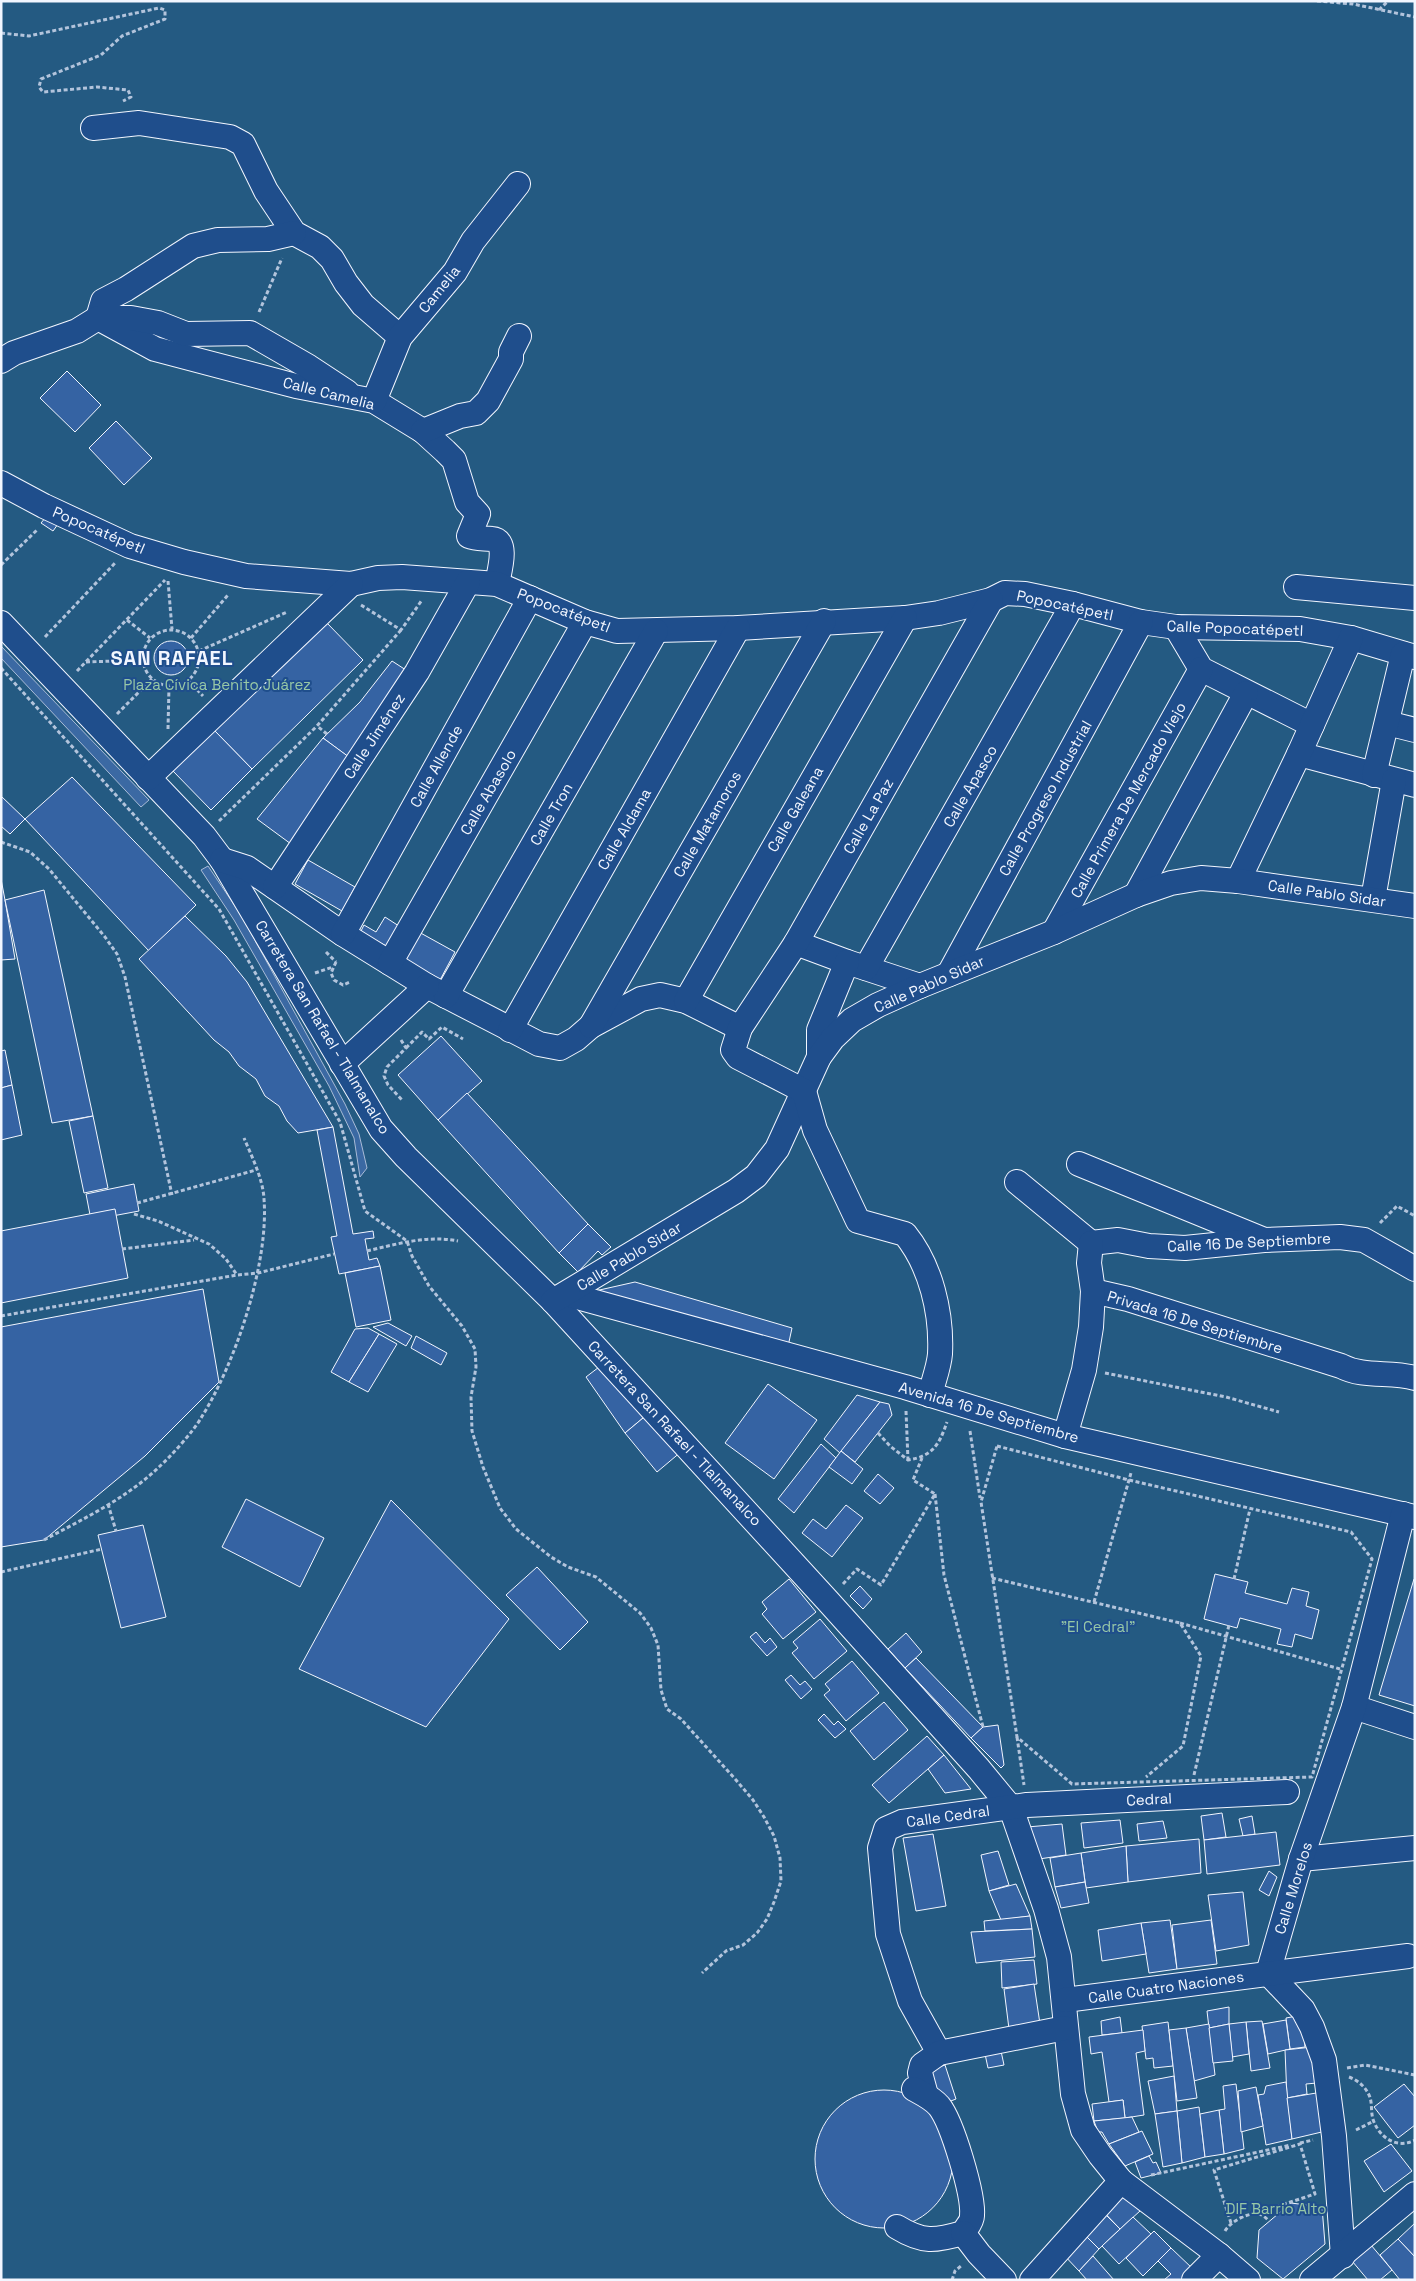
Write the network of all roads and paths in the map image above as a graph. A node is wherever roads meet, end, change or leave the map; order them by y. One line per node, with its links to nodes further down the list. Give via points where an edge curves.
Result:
1 (1317, 1): 3 (path)
2 (1388, 1): 3 (path)
3 (1379, 10): 4 (path)
4 (1415, 17)
5 (1, 33): 6 (path, via 29,36 159,8 165,10 166,19 122,36 101,55 41,79 39,87 43,92 97,87 128,90 131,97)
6 (119, 103)
7 (93, 128): 9 (street, via 139,123 230,137 243,144 266,191)
8 (518, 184): 13 (street, Camelia, via 473,241 455,272)
9 (294, 233): 10 (street, via 268,239 218,240 193,246 103,301); 11 (path); 13 (street, via 320,247 363,305)
10 (98, 318): 11 (street, via 158,322 186,334); 14 (street, via 77,331 14,353); 15 (street, Calle Camelia, via 155,349 296,386)
11 (250, 333): 15 (street)
12 (519, 336): 16 (street, via 511,359 488,401 476,413)
13 (400, 337): 15 (street, Camelia)
14 (1, 361)
15 (366, 400): 16 (street, Calle Camelia)
16 (423, 431): 25 (street, Calle Camelia, via 454,460 467,502 478,514 469,536 495,539 502,547)
17 (1, 483): 19 (street, Popocatépetl)
18 (43, 524): 20 (path)
19 (130, 546): 21 (street, Popocatépetl); 47 (path)
20 (1, 565)
21 (176, 570): 22 (street, Popocatépetl); 33 (path); 41 (path)
22 (246, 576): 27 (street, Popocatépetl); 45 (path)
23 (437, 579): 24 (street, Popocatépetl); 27 (street, Popocatépetl, via 378,578); 42 (path)
24 (468, 582): 25 (street, Popocatépetl); 72 (street, Calle Jiménez, via 416,672)
25 (497, 584): 28 (street, Popocatépetl)
26 (1296, 587): 29 (street)
27 (346, 588): 34 (street); 42 (path)
28 (530, 598): 36 (street, Popocatépetl); 77 (street, Calle Allende)
29 (1415, 598)
30 (991, 600): 31 (street, Popocatépetl, via 1005,593); 32 (street, Popocatépetl); 78 (street, Calle La Paz)
31 (1073, 604): 37 (street, Popocatépetl); 81 (street, Calle Apasco)
32 (905, 618): 35 (street, Popocatépetl); 88 (street, Calle Galeana)
33 (127, 620): 44 (path); 51 (path)
34 (312, 620): 48 (path, via 298,607); 65 (street)
35 (824, 621): 40 (street, Popocatépetl); 89 (street, Calle Matamoros)
36 (585, 622): 43 (street, Popocatépetl, via 617,631); 80 (street, Calle Abasolo)
37 (1141, 622): 39 (street, Calle Popocatépetl); 83 (street, Calle Progreso Industrial)
38 (1, 623): 66 (street, Carretera San Rafael - Tlalmanalco)
39 (1176, 627): 46 (street, Calle Popocatépetl, via 1300,629); 53 (street)
40 (738, 628): 43 (street, Popocatépetl); 91 (street, Calle Aldama)
41 (172, 629): 44 (path, via 160,631); 45 (path)
42 (401, 630): 61 (path)
43 (656, 631): 87 (street, Calle Tron)
44 (150, 638): 50 (path)
45 (191, 638): 48 (path)
46 (1350, 638): 49 (street, Calle Popocatépetl); 60 (street)
47 (40, 642)
48 (199, 650): 56 (path, via 197,670 191,678)
49 (1409, 656): 59 (street)
50 (142, 660): 51 (path); 55 (path)
51 (86, 662): 54 (path)
52 (1, 668): 110 (path, via 213,900 340,1122 365,1211)
53 (1202, 668): 57 (street); 76 (street, Calle Primera De Mercado Viejo)
54 (72, 676)
55 (152, 679): 56 (path); 58 (path)
56 (169, 686): 65 (path)
57 (1246, 693): 60 (street); 73 (street)
58 (113, 718)
59 (1386, 723): 62 (street); 67 (street)
60 (1312, 725): 64 (street)
61 (317, 726): 63 (path); 68 (path)
62 (1415, 730)
63 (326, 734)
64 (1299, 754): 67 (street); 71 (street)
65 (167, 762): 66 (street)
66 (148, 778): 68 (street, Carretera San Rafael - Tlalmanalco)
67 (1394, 780): 74 (street)
68 (204, 836): 70 (street, Carretera San Rafael - Tlalmanalco)
69 (1, 842): 103 (path, via 30,852 49,869 116,954 124,977)
70 (222, 860): 72 (street, via 247,868); 96 (street, Carretera San Rafael - Tlalmanalco)
71 (1238, 881): 73 (street, Calle Pablo Sidar, via 1202,878 1171,883); 74 (street, Calle Pablo Sidar)
72 (275, 887): 77 (street)
73 (1136, 895): 76 (street, Calle Pablo Sidar)
74 (1372, 899): 75 (street, Calle Pablo Sidar)
75 (1415, 906)
76 (1054, 932): 83 (street, Calle Pablo Sidar)
77 (343, 934): 80 (street)
78 (796, 943): 81 (street); 90 (street, Calle La Paz)
79 (336, 962): 82 (path)
80 (390, 963): 87 (street)
81 (856, 965): 86 (street); 95 (street, Calle Apasco, via 819,1030)
82 (334, 966): 84 (path); 85 (path, via 331,973 336,983)
83 (949, 974): 86 (street, Calle Pablo Sidar)
84 (308, 976)
85 (350, 982)
86 (920, 986): 95 (street, Calle Pablo Sidar, via 852,1020)
87 (437, 991): 91 (street); 96 (street, Calle Tron)
88 (686, 1000): 89 (street, via 660,995 642,999); 90 (street)
89 (590, 1026): 91 (street, via 560,1048 539,1044)
90 (740, 1028): 97 (street, Calle La Paz, via 733,1050 738,1057)
91 (510, 1030)
92 (396, 1034): 94 (path)
93 (463, 1040): 94 (path, via 442,1026 429,1039 422,1032)
94 (406, 1048): 98 (path, via 387,1067 384,1076)
95 (819, 1057): 97 (street, Calle Pablo Sidar)
96 (342, 1064): 119 (street, Carretera San Rafael - Tlalmanalco, via 381,1130 406,1157)
97 (804, 1091): 119 (street, Calle Pablo Sidar, via 777,1149 756,1176); 124 (street, via 815,1130 858,1221 905,1234 919,1254 936,1301 940,1330 940,1356)
98 (402, 1100)
99 (244, 1138): 101 (path)
100 (1079, 1164): 108 (street)
101 (256, 1170): 103 (path); 116 (path, via 264,1198 263,1248)
102 (1017, 1182): 111 (street)
103 (172, 1194): 104 (path)
104 (138, 1203)
105 (134, 1214): 107 (path, via 158,1221)
106 (1415, 1216): 109 (path, via 1397,1206)
107 (195, 1240): 112 (path); 117 (path, via 209,1244 226,1259)
108 (1264, 1240): 109 (street, Calle 16 De Septiembre, via 1340,1237); 111 (street, Calle 16 De Septiembre, via 1185,1248 1118,1240)
109 (1364, 1240): 115 (street)
110 (407, 1241): 113 (path); 161 (path, via 429,1286 462,1326 475,1350 472,1431 500,1508 516,1529 551,1557 596,1577 640,1612 658,1644 661,1690 667,1709 681,1719 753,1800 774,1836 780,1858 781,1881 767,1919 743,1945 726,1951)
111 (1091, 1243): 118 (street, via 1088,1264)
112 (122, 1249)
113 (367, 1251)
114 (334, 1254): 116 (path)
115 (1415, 1268)
116 (258, 1273): 117 (path); 135 (path, via 231,1356 201,1419 159,1468)
117 (237, 1275): 120 (path)
118 (1093, 1291): 121 (street); 122 (street, Privada 16 De Septiembre, via 1342,1366 1354,1373 1402,1374)
119 (560, 1297): 123 (street, Avenida 16 De Septiembre); 157 (street, Carretera San Rafael - Tlalmanalco, via 979,1769)
120 (1, 1316)
121 (1084, 1370): 126 (path, via 1226,1397); 128 (street)
122 (1415, 1378)
123 (905, 1387): 124 (street, Avenida 16 De Septiembre); 131 (path)
124 (930, 1395): 125 (street, Avenida 16 De Septiembre)
125 (960, 1404): 128 (street, Avenida 16 De Septiembre); 130 (path, via 933,1451); 134 (path)
126 (1279, 1412)
127 (878, 1433): 131 (path)
128 (1065, 1436): 129 (street, Avenida 16 De Septiembre)
129 (1137, 1454): 132 (path); 137 (street, Avenida 16 De Septiembre)
130 (922, 1458): 131 (path); 133 (path, via 913,1480)
131 (908, 1460)
132 (1129, 1480): 134 (path, via 998,1446); 136 (path); 145 (path)
133 (934, 1494): 144 (path, via 881,1585 857,1569); 151 (path, via 944,1575)
134 (981, 1502): 142 (path)
135 (108, 1504): 138 (path); 139 (path)
136 (1250, 1509): 143 (path); 149 (path, via 1351,1532 1372,1559)
137 (1409, 1515): 149 (street, Calle Morelos)
138 (116, 1531)
139 (44, 1540)
140 (102, 1549): 141 (path)
141 (1, 1572)
142 (992, 1578): 145 (path); 153 (path)
143 (1234, 1579)
144 (839, 1587)
145 (1094, 1602): 146 (path)
146 (1180, 1623): 148 (path); 155 (path, via 1201,1656 1183,1746)
147 (1229, 1625): 148 (path)
148 (1226, 1636): 149 (path); 154 (path)
149 (1351, 1671): 150 (street, Calle Morelos); 154 (path, via 1312,1777)
150 (1354, 1707): 152 (street); 159 (street, Calle Morelos)
151 (983, 1727)
152 (1415, 1727)
153 (1017, 1737): 155 (path, via 1072,1784); 157 (path)
154 (1193, 1780): 155 (path)
155 (1140, 1782)
156 (1287, 1792): 157 (street, Cedral)
157 (1019, 1806): 163 (street, Carretera San Rafael - Tlalmanalco, via 1058,1957); 165 (street, Calle Cedral, via 902,1822 886,1829 880,1848 888,1934 910,2001)
158 (1415, 1848): 159 (street)
159 (1301, 1859): 162 (street, Calle Morelos)
160 (1408, 1956): 162 (street, Calle Cuatro Naciones)
161 (702, 1973)
162 (1268, 1973): 163 (street, Calle Cuatro Naciones); 169 (street, via 1303,2010 1320,2046)
163 (1064, 2000): 164 (street, Carretera San Rafael - Tlalmanalco)
164 (1065, 2028): 165 (street); 171 (street, Carretera San Rafael - Tlalmanalco, via 1072,2094 1083,2130)
165 (939, 2053): 176 (street, via 922,2065 920,2092 941,2108 968,2187 972,2218)
166 (1339, 2069): 167 (path, via 1365,2065)
167 (1415, 2075)
168 (1346, 2076): 170 (path, via 1361,2084 1369,2094 1374,2121 1381,2132 1396,2144)
169 (1334, 2136): 171 (path); 178 (street)
170 (1415, 2140)
171 (1121, 2181): 177 (street, Carretera San Rafael - Tlalmanalco); 180 (street)
172 (1415, 2194): 178 (street)
173 (1254, 2214): 173 (path, via 1315,2194 1300,2144 1214,2170 1231,2223); 174 (path)
174 (1269, 2221)
175 (897, 2227): 176 (street, via 937,2241)
176 (963, 2233): 179 (street)
177 (1219, 2255): 181 (street); 182 (street, Carretera San Rafael - Tlalmanalco)
178 (1343, 2256): 183 (street)
179 (1004, 2280)
180 (1032, 2280)
181 (1194, 2280)
182 (1248, 2280)
183 (1312, 2280)

